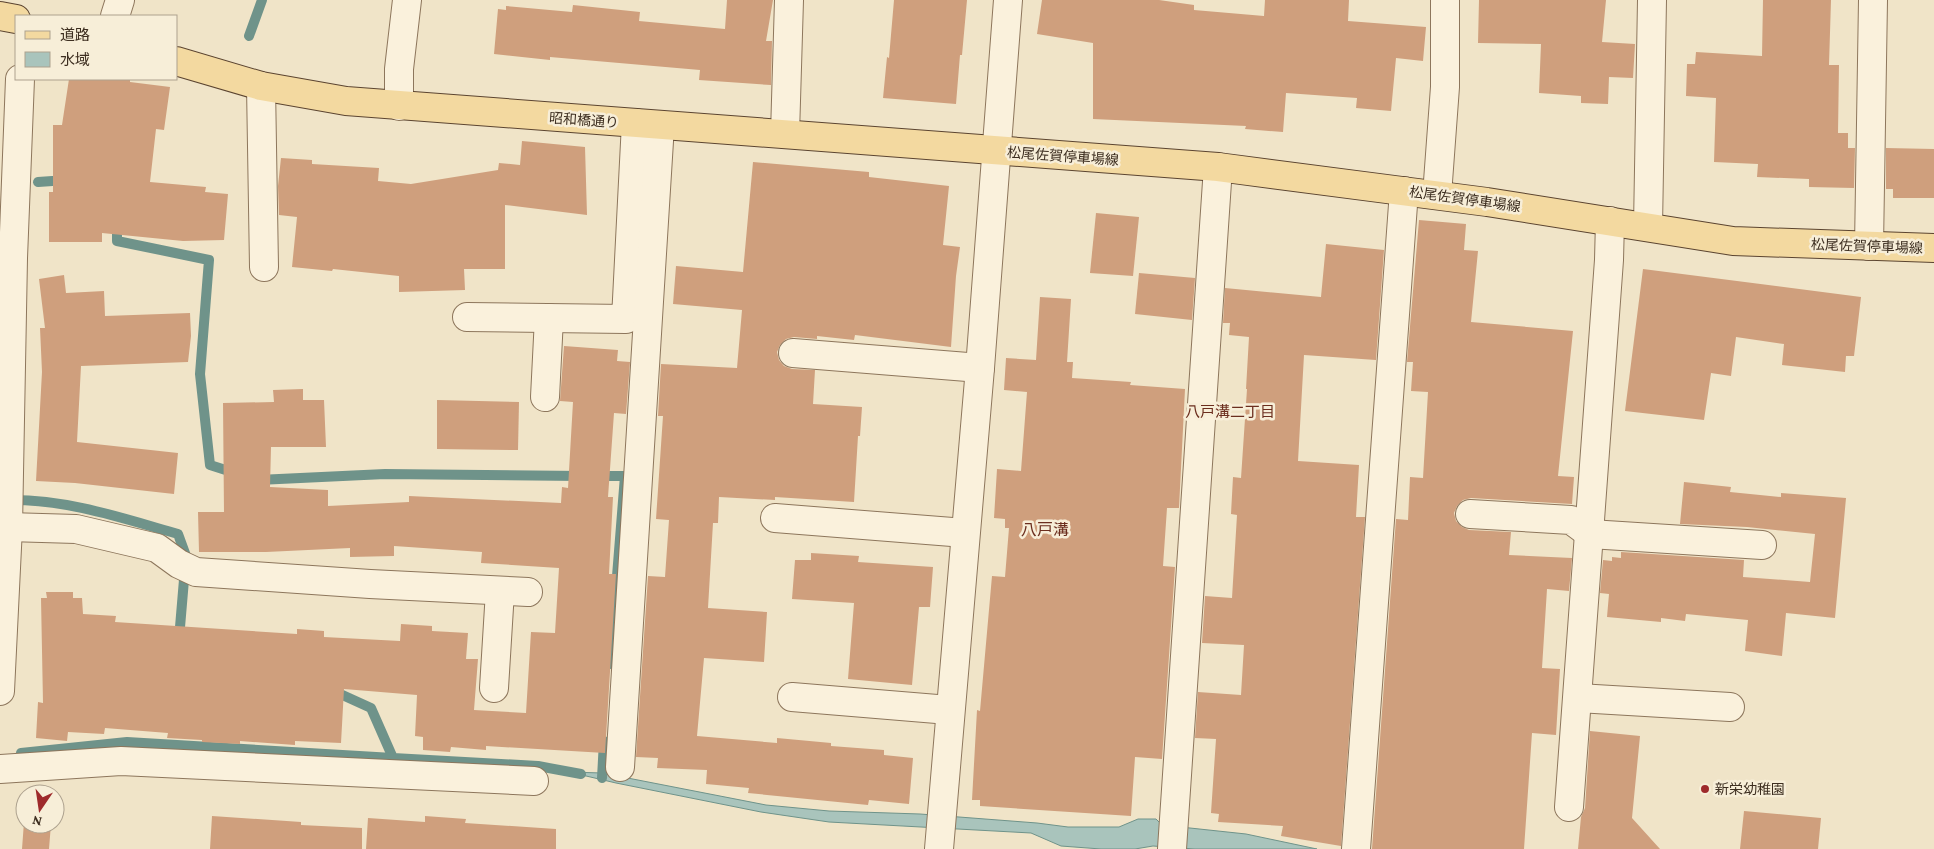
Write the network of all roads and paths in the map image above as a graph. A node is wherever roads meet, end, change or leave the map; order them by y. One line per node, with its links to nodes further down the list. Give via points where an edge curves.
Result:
1 (120, 0): 8 (street)
2 (407, 0): 14 (street, via 399,68)
3 (790, 0): 16 (street)
4 (1008, 0): 17 (street)
5 (1445, 0): 20 (street, via 1445,87)
6 (1652, 0): 22 (street)
7 (1872, 0): 23 (street)
8 (115, 15)
9 (0, 16): 10 (main road)
10 (15, 19)
11 (178, 62): 13 (main road, 昭和橋通り)
12 (20, 80): 25 (street)
13 (261, 86): 14 (main road, 昭和橋通り, via 346,101); 26 (street)
14 (399, 106): 15 (main road, 昭和橋通り)
15 (648, 124): 16 (main road, 昭和橋通り); 28 (street, via 626,319); 46 (street)
16 (785, 134): 17 (main road, 昭和橋通り)
17 (996, 151): 18 (main road, 松尾佐賀停車場線); 30 (street)
18 (1218, 167): 19 (main road, 松尾佐賀停車場線); 51 (street)
19 (1404, 191): 20 (main road, 松尾佐賀停車場線); 52 (street)
20 (1437, 195): 21 (main road, 松尾佐賀停車場線)
21 (1610, 220): 22 (main road, 松尾佐賀停車場線); 36 (street)
22 (1648, 226): 23 (main road, 松尾佐賀停車場線, via 1733,241)
23 (1869, 246): 24 (main road, 松尾佐賀停車場線)
24 (1934, 248)
25 (6, 258): 34 (street)
26 (264, 266)
27 (467, 317): 28 (street)
28 (549, 318): 31 (street)
29 (793, 353): 30 (street)
30 (980, 368): 35 (street)
31 (545, 398)
32 (1470, 514): 36 (street, via 1570,520)
33 (775, 518): 35 (street)
34 (6, 521): 38 (street, via 76,529 157,548 187,568); 41 (street)
35 (965, 533): 45 (street)
36 (1590, 534): 37 (street); 43 (street)
37 (1762, 545)
38 (500, 591): 39 (street); 40 (street)
39 (528, 592)
40 (494, 688)
41 (0, 691)
42 (792, 697): 45 (street)
43 (1578, 698): 44 (street); 49 (street)
44 (1730, 707)
45 (950, 710): 50 (street)
46 (620, 767)
47 (0, 770): 48 (street, via 121,761)
48 (534, 781)
49 (1569, 807)
50 (939, 845)
51 (1172, 849)
52 (1356, 849)

